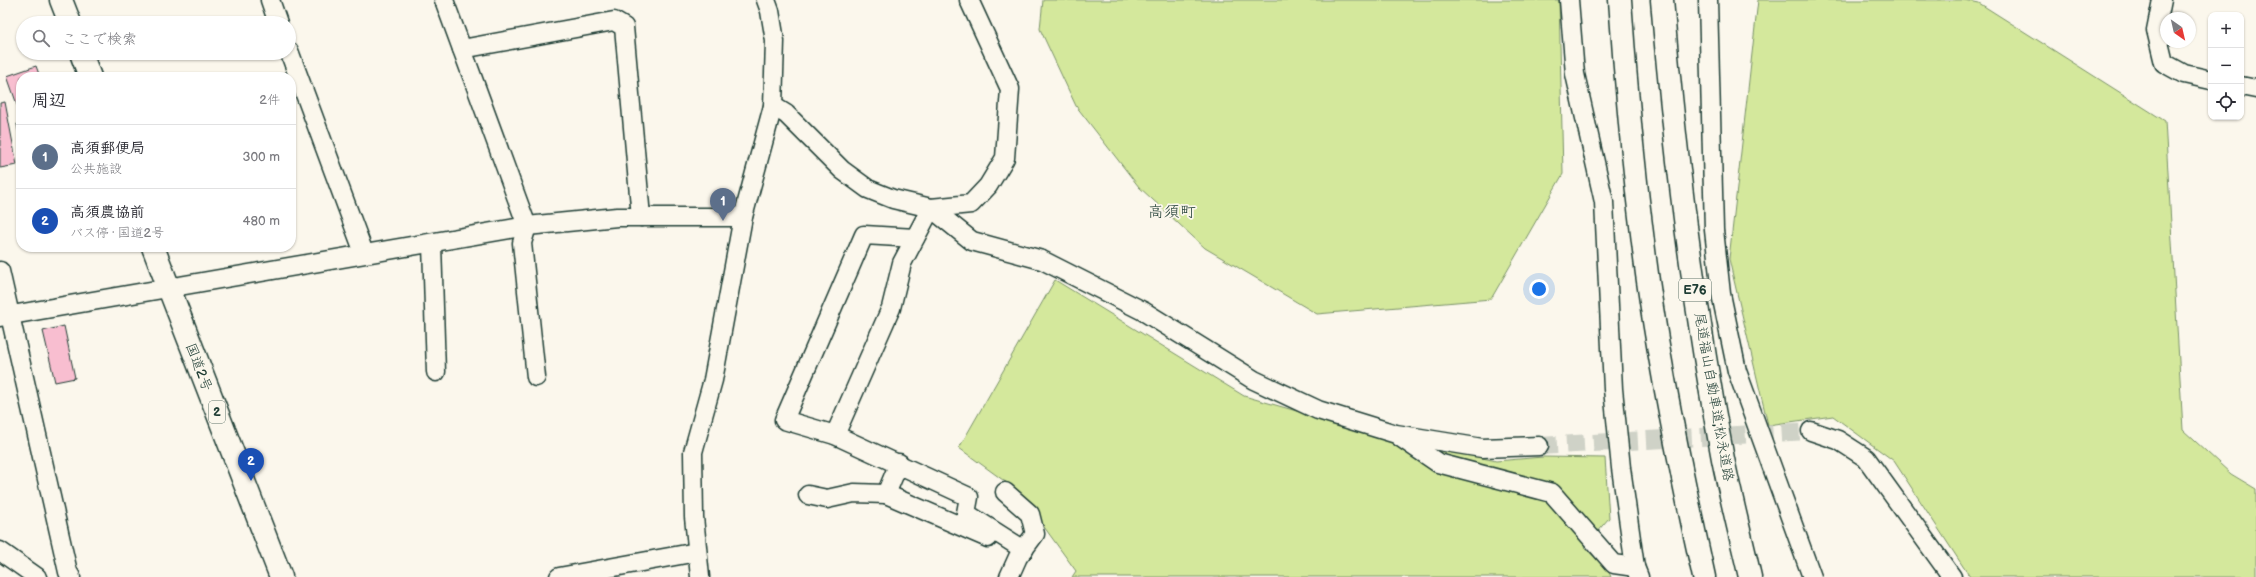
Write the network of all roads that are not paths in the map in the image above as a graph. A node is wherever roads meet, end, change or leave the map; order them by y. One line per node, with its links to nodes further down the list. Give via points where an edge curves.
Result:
1 (61, 0): 11 (highway)
2 (270, 0): 12 (street)
3 (444, 0): 13 (street)
4 (766, 0): 20 (street, via 774,41)
5 (969, 0): 21 (street, via 1010,89 1005,158 988,186 971,204)
6 (1569, 0): 45 (street, via 1575,74 1604,202 1613,388 1621,468)
7 (1620, 0): 52 (highway, via 1627,96 1647,274 1679,464)
8 (1662, 0): 53 (highway, 尾道福山自動車道;松永道路 / E76, via 1669,90 1691,264 1723,459)
9 (1708, 0): 54 (street, via 1714,230 1721,294 1738,371)
10 (2162, 0): 17 (street, via 2156,30 2164,63 2184,74)
11 (67, 16)
12 (276, 16)
13 (462, 49): 22 (street, via 614,22 624,28); 24 (street)
14 (84, 60): 16 (highway)
15 (292, 60): 28 (street)
16 (88, 72)
17 (2208, 79)
18 (2244, 87): 19 (street)
19 (2256, 89)
20 (773, 106): 21 (street, via 786,114 842,170 868,189 893,199); 23 (street)
21 (931, 208): 25 (street); 35 (street, via 972,241 1042,260 1143,311 1254,380 1318,410)
22 (641, 217): 23 (street); 24 (street)
23 (743, 217): 43 (street, via 713,380 693,452)
24 (528, 226): 26 (street); 33 (street, via 522,243)
25 (915, 238): 36 (street, via 902,263 891,308); 36 (street, via 864,235 784,420)
26 (432, 244): 28 (street); 32 (street)
27 (155, 252): 30 (highway, 国道2号 / 2)
28 (364, 253): 30 (street)
29 (0, 271): 31 (street)
30 (169, 289): 31 (street); 48 (highway, 国道2号 / 2)
31 (5, 316): 47 (street)
32 (436, 372)
33 (536, 377)
34 (1811, 431): 55 (street, via 1838,440 1866,458)
35 (1396, 434): 37 (street, via 1482,448); 45 (street, via 1438,463 1552,493 1614,564)
36 (835, 435): 38 (street)
37 (1539, 446)
38 (899, 463): 40 (street); 44 (street, via 969,497 966,513)
39 (1005, 492): 44 (street, via 1030,514 1035,534)
40 (886, 494): 41 (street, via 854,493 827,499); 44 (street)
41 (808, 495)
42 (0, 551): 46 (street)
43 (697, 552): 49 (street); 50 (street)
44 (1021, 554): 51 (street)
45 (1637, 572)
46 (37, 577)
47 (71, 577)
48 (281, 577)
49 (559, 577)
50 (700, 577)
51 (1009, 577)
52 (1704, 577)
53 (1750, 577)
54 (1812, 577)
55 (1952, 577)

